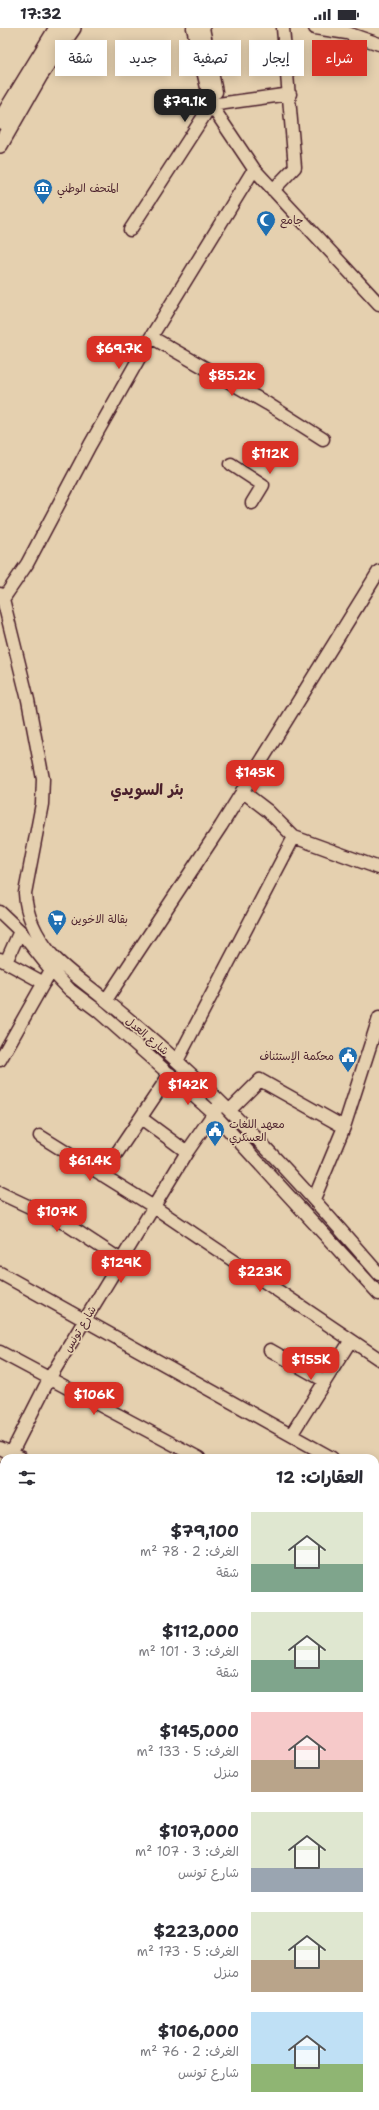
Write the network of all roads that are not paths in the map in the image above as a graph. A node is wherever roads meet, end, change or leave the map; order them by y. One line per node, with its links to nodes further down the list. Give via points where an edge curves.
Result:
1 (57, 28): 10 (main road)
2 (73, 28): 11 (main road, via 40,75)
3 (193, 28): 9 (street)
4 (203, 28): 9 (street)
5 (283, 28): 8 (street)
6 (315, 28): 7 (street)
7 (379, 44)
8 (290, 94): 9 (street); 13 (street, via 294,167)
9 (215, 104): 12 (street); 14 (street)
10 (0, 121)
11 (0, 144)
12 (254, 169): 13 (street); 16 (street)
13 (273, 190): 15 (street)
14 (130, 230)
15 (379, 304)
16 (151, 337): 17 (street); 21 (street, via 27,564)
17 (323, 438)
18 (231, 464): 19 (street, via 263,485)
19 (252, 503)
20 (379, 571): 22 (street)
21 (2, 596): 30 (street, شارع العدل, via 28,700 43,779 42,804 25,893 27,912 41,941 61,964)
22 (242, 791): 23 (street, via 268,811); 30 (street)
23 (294, 837): 24 (street); 33 (street)
24 (379, 868)
25 (0, 912): 26 (street, شارع العدل)
26 (20, 932): 27 (street); 28 (street, شارع العدل)
27 (3, 960): 29 (street)
28 (51, 970): 29 (street); 34 (street, شارع العدل, via 70,990)
29 (44, 983): 32 (street)
30 (106, 1000): 33 (street, شارع العدل)
31 (379, 1018): 38 (street)
32 (0, 1060)
33 (177, 1061): 35 (street, شارع العدل)
34 (170, 1074): 36 (street, شارع العدل); 37 (street)
35 (226, 1106): 36 (street, شارع تونس); 38 (street, شارع تونس, via 260,1080); 43 (street, شارع العدل)
36 (213, 1113): 40 (street, شارع تونس); 48 (street, شارع العدل)
37 (140, 1118): 40 (street); 41 (street)
38 (344, 1128): 43 (street)
39 (40, 1136): 41 (street)
40 (187, 1152): 44 (street, شارع تونس)
41 (102, 1175): 44 (street)
42 (0, 1193): 45 (street, via 66,1224)
43 (314, 1199): 47 (street, شارع العدل)
44 (154, 1207): 45 (street, شارع تونس); 50 (street)
45 (122, 1260): 49 (street, شارع تونس)
46 (0, 1273): 49 (street)
47 (379, 1274)
48 (379, 1294)
49 (84, 1322): 54 (street, شارع تونس); 56 (street)
50 (351, 1340): 53 (street); 55 (street)
51 (270, 1350): 55 (street)
52 (0, 1352): 54 (street)
53 (379, 1359)
54 (49, 1379): 57 (street, شارع تونس); 58 (street)
55 (325, 1381): 56 (street)
56 (291, 1435): 59 (street)
57 (13, 1454)
58 (191, 1454)
59 (321, 1454)

